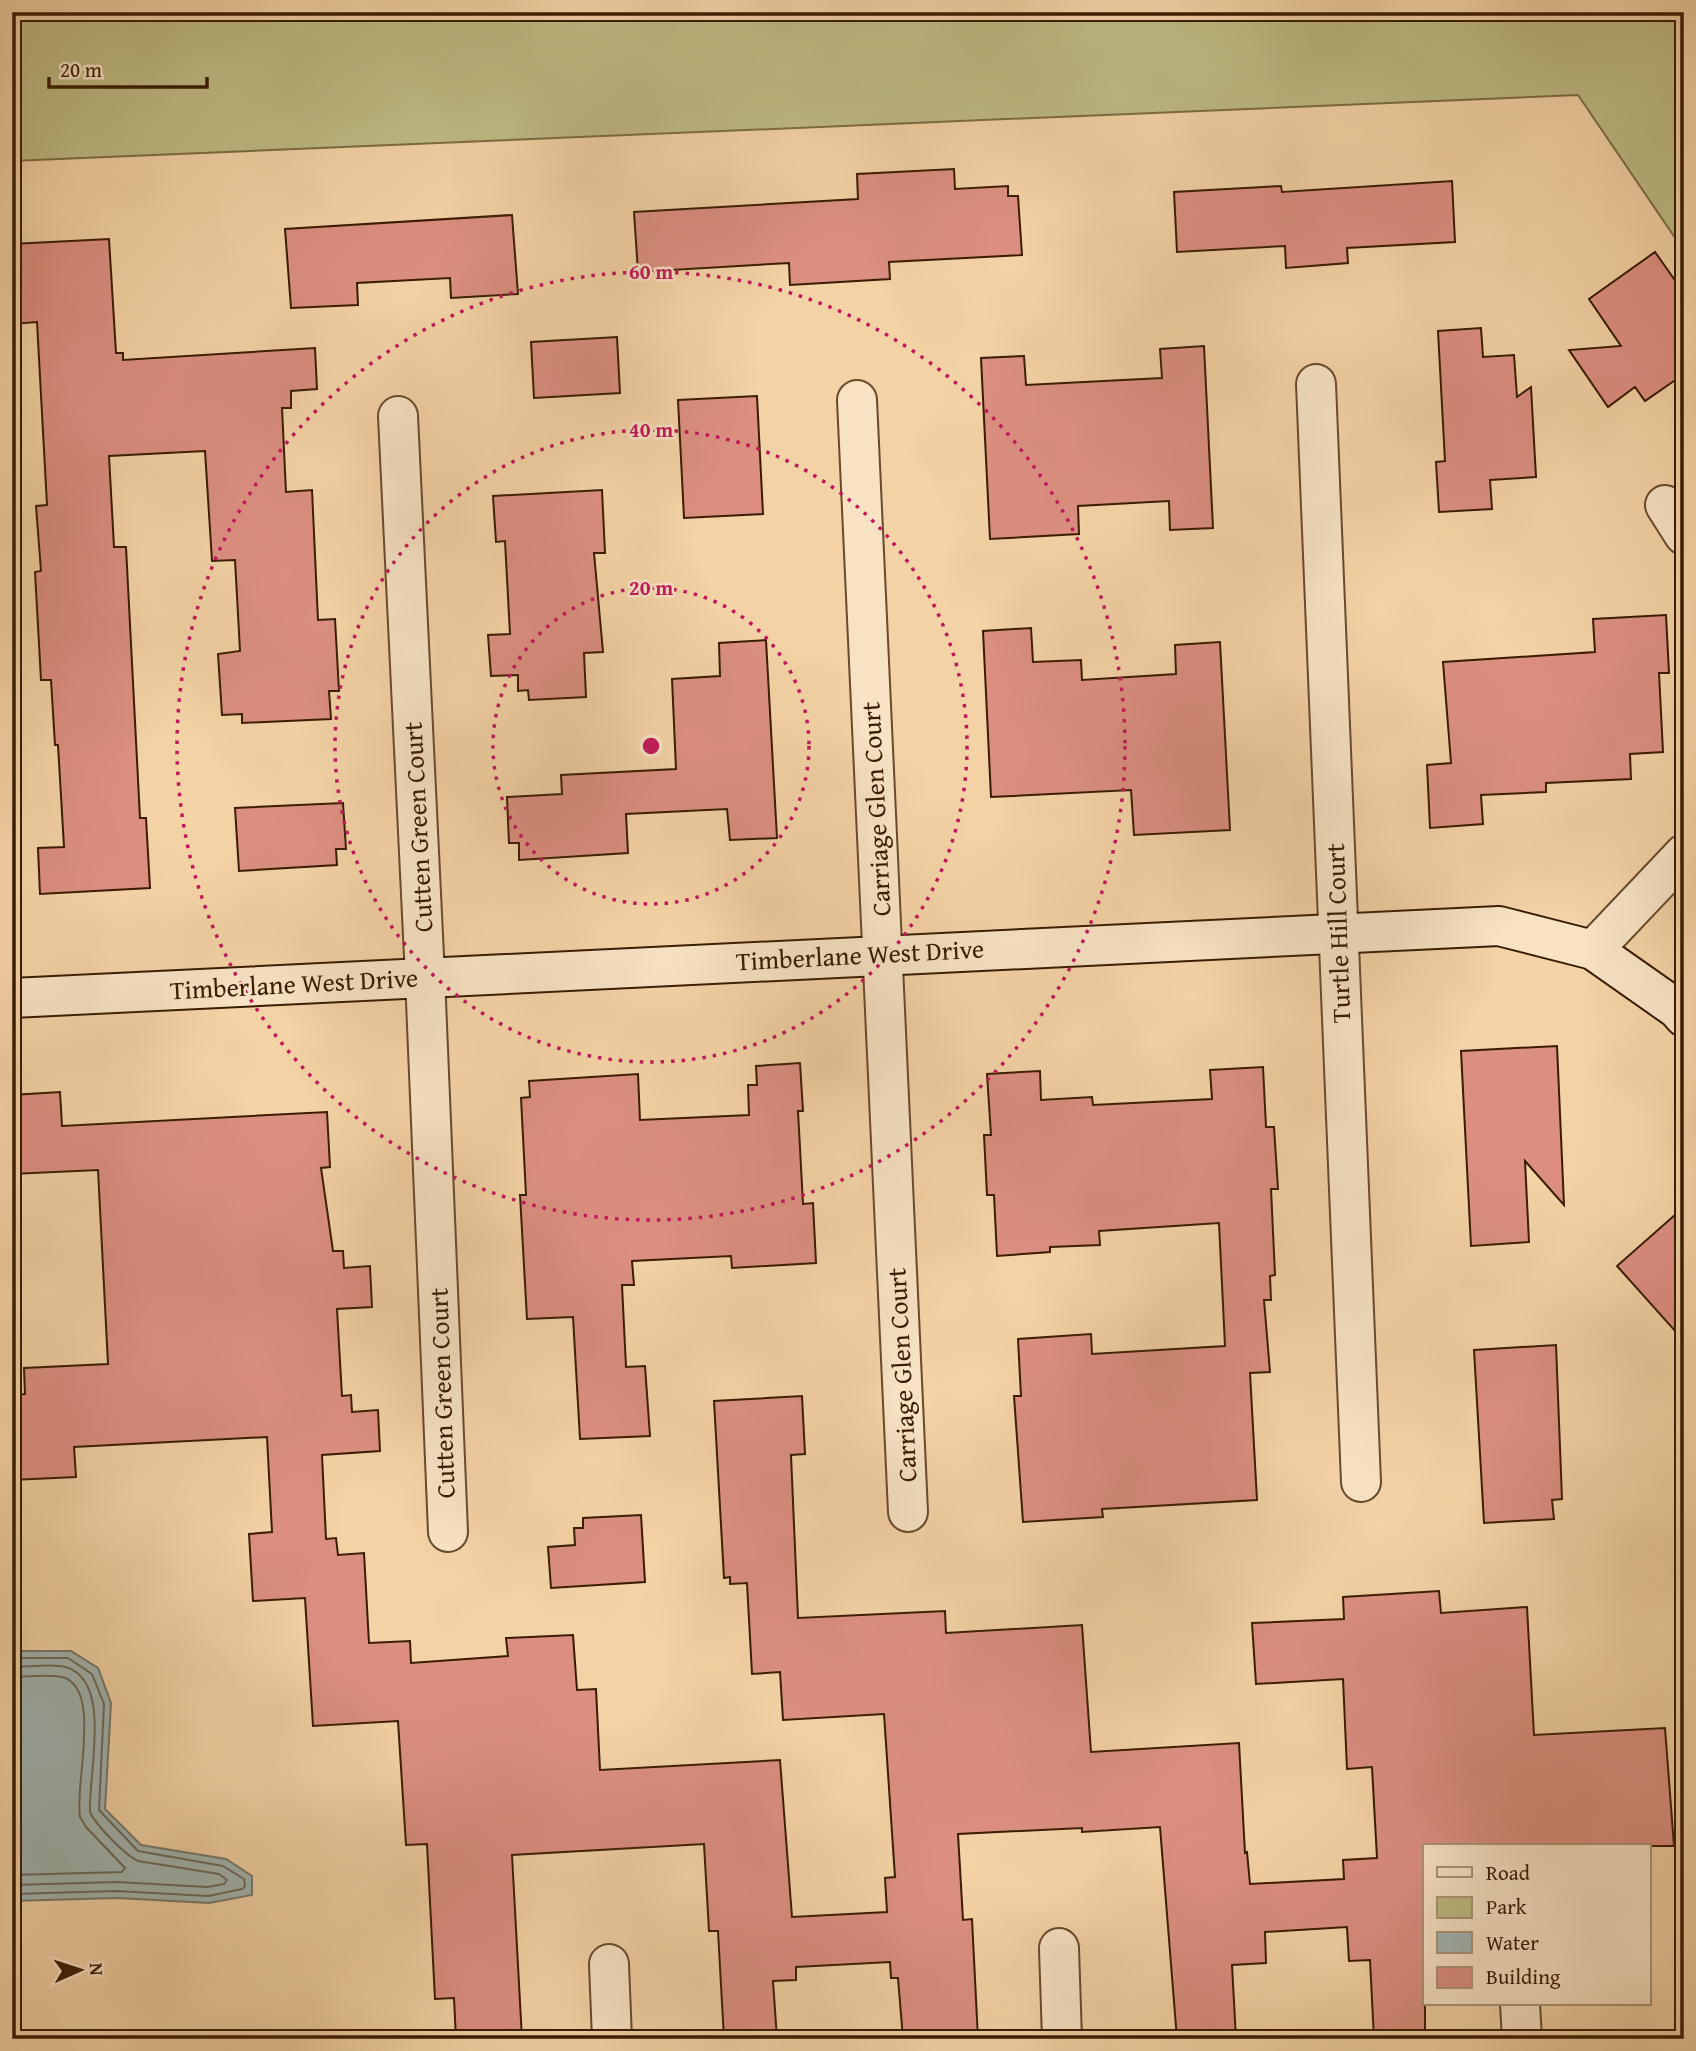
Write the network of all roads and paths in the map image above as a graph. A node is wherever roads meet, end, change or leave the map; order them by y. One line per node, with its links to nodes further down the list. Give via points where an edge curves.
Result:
1 (1316, 384): 5 (street, Turtle Hill Court)
2 (858, 400): 7 (street, Carriage Glen Court)
3 (398, 416): 8 (street, Cutten Green Court)
4 (1684, 854): 6 (street)
5 (1338, 932): 6 (street, Timberlane West Drive, via 1499,926); 7 (street, Timberlane West Drive); 11 (street, Turtle Hill Court)
6 (1593, 950): 10 (street, Timberlane West Drive)
7 (882, 954): 8 (street, Timberlane West Drive); 12 (street, Carriage Glen Court)
8 (425, 978): 9 (street, Timberlane West Drive); 13 (street, Cutten Green Court)
9 (12, 998)
10 (1684, 1017)
11 (1361, 1482)
12 (908, 1512)
13 (448, 1532)
14 (1059, 1948): 18 (street)
15 (609, 1964): 17 (street)
16 (1520, 2006): 19 (street)
17 (612, 2039)
18 (1062, 2039)
19 (1522, 2039)

